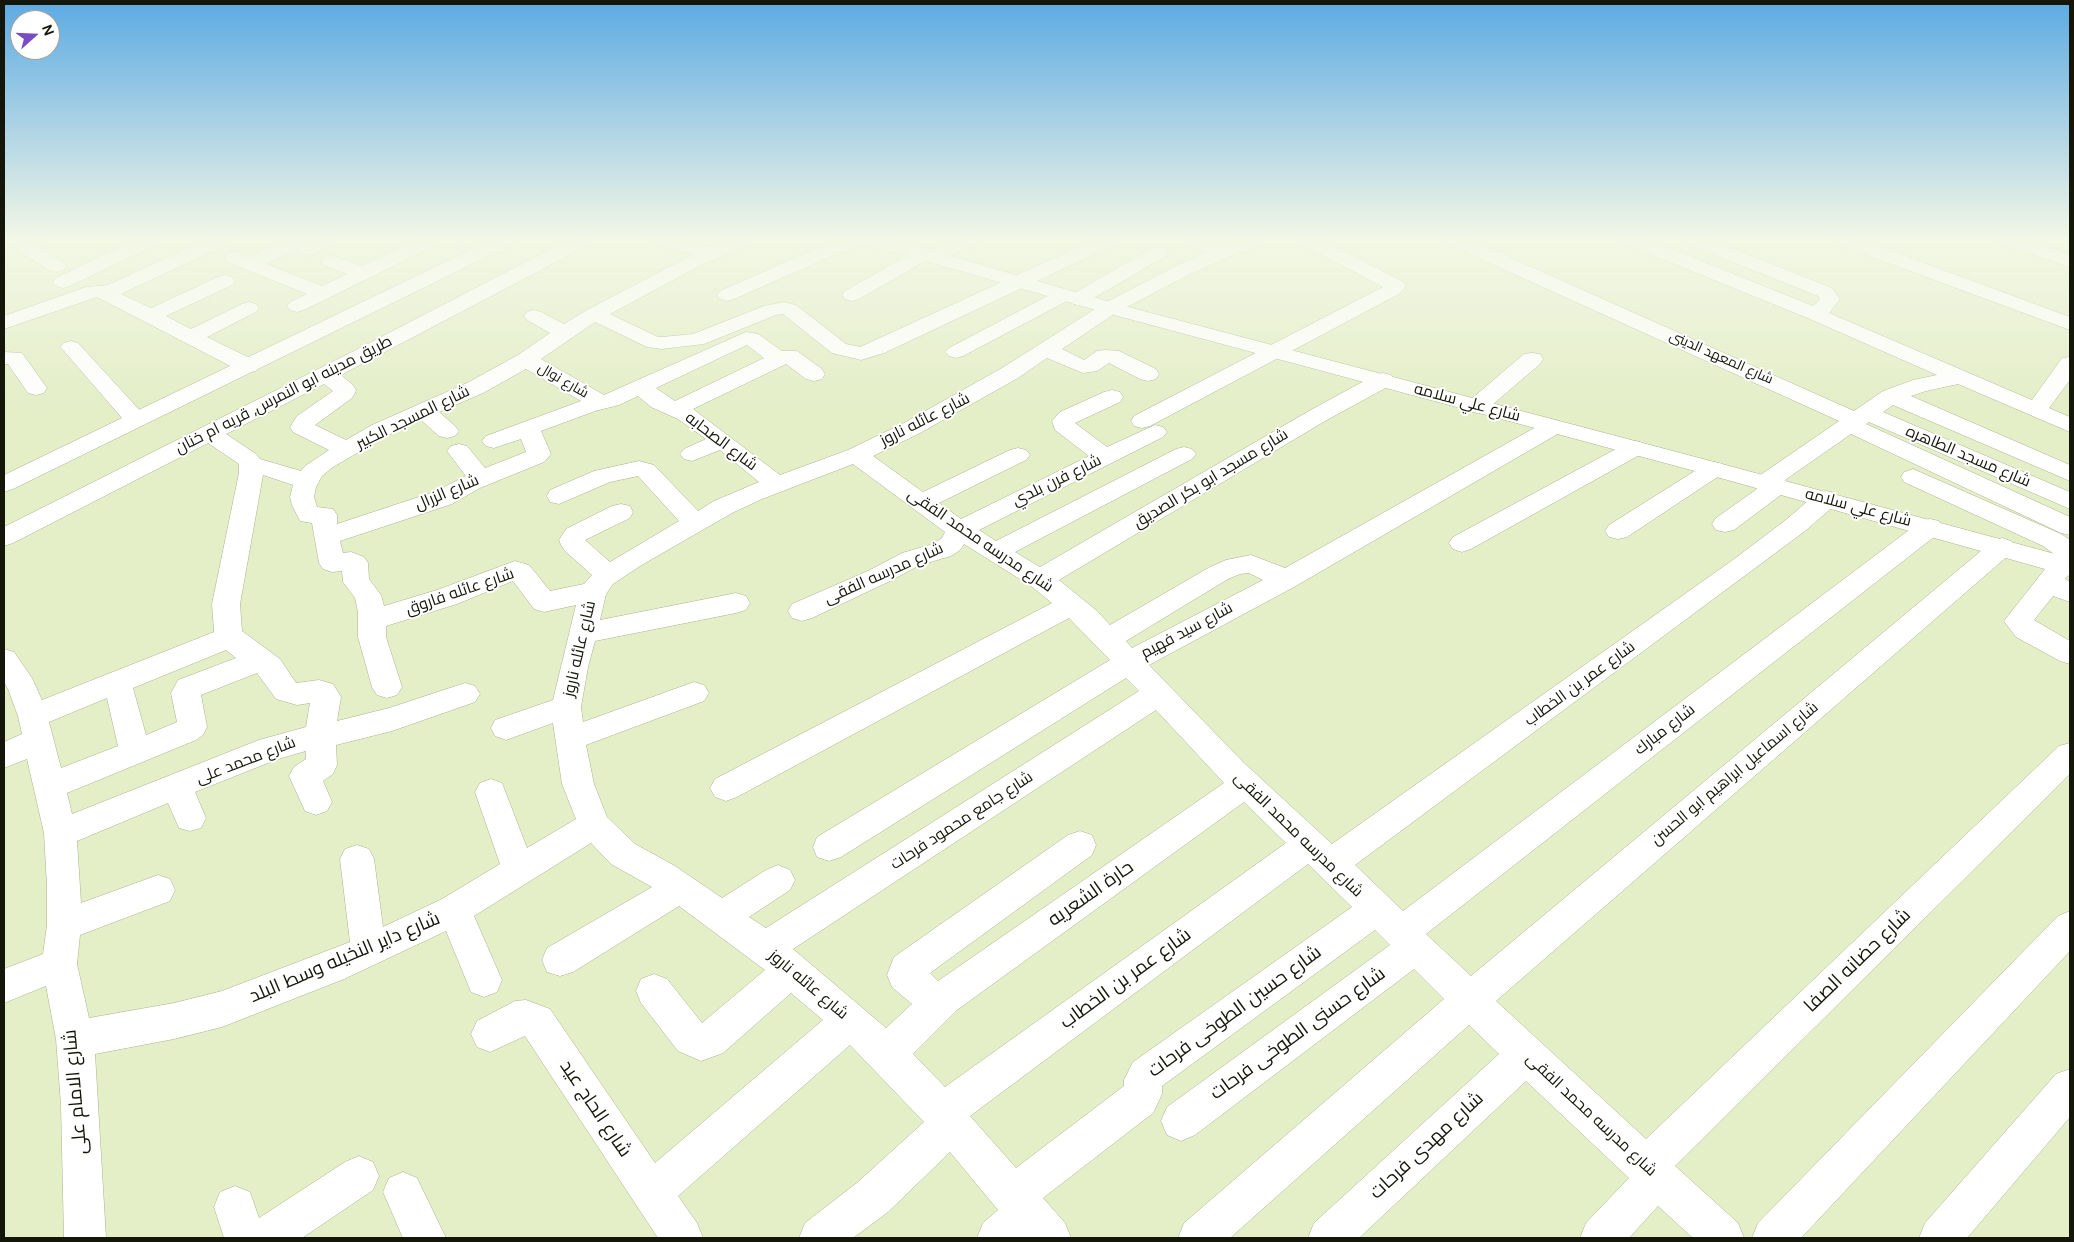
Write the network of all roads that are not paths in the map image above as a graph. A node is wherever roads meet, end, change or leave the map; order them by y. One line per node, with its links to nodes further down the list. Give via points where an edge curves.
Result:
1 (81, 295): 25 (street)
2 (110, 295): 23 (street)
3 (195, 295): 23 (street)
4 (319, 295): 18 (street)
5 (394, 295): 37 (street)
6 (478, 295): 38 (street, طريق مدينه ابو النمرس, قريه ام خنان)
7 (631, 295): 21 (street, شارع المسجد الكبير)
8 (989, 295): 21 (street, via 861,354 839,349 784,308 771,310 697,340 662,343 654,343)
9 (1064, 295): 17 (street, شارع علي سلامه)
10 (1075, 295): 17 (street)
11 (1135, 295): 20 (street, شارع عائله ناروز)
12 (1382, 295): 31 (street, شارع فرن بلدي)
13 (1578, 295): 55 (street, شارع المعهد الدينى)
14 (1768, 295): 22 (street)
15 (1827, 295): 22 (street, via 1830,299)
16 (1992, 295): 26 (street)
17 (1071, 297): 20 (street, شارع علي سلامه); 32 (street)
18 (297, 306)
19 (249, 308): 28 (street)
20 (1110, 308): 30 (street, شارع عائله ناروز); 31 (street, شارع علي سلامه)
21 (594, 314): 27 (street, شارع المسجد الكبير)
22 (1818, 315): 42 (street)
23 (151, 316): 28 (street)
24 (534, 316): 27 (street)
25 (4, 322)
26 (2070, 324)
27 (564, 333): 36 (street, شارع المسجد الكبير)
28 (192, 336): 37 (street)
29 (70, 347): 56 (street)
30 (1047, 350): 40 (street, via 1083,367 1112,356); 66 (street, شارع عائله ناروز, via 970,397)
31 (1274, 351): 43 (street, شارع علي سلامه); 69 (street, شارع فرن بلدي, via 1149,426)
32 (956, 352)
33 (4, 358): 45 (street, via 14,358)
34 (779, 358): 39 (street, via 789,356); 44 (street, via 751,338 746,338); 52 (street)
35 (1532, 359): 51 (street)
36 (526, 360): 46 (street, شارع المسجد الكبير); 50 (street, شارع نوال)
37 (248, 366): 56 (street)
38 (326, 374): 60 (street, طريق مدينه ابو النمرس, قريه ام خنان); 64 (street, via 346,390 301,427)
39 (814, 374)
40 (1148, 374)
41 (2067, 375): 53 (street)
42 (1962, 377): 47 (street, via 1921,385); 53 (street)
43 (1383, 380): 51 (street, شارع علي سلامه); 96 (street, شارع مسجد ابو بكر الصديق)
44 (640, 386): 50 (street); 52 (street, شارع الصحابه, via 659,402)
45 (36, 388)
46 (475, 388): 49 (street); 54 (street, شارع المسجد الكبير)
47 (1891, 396): 55 (street); 72 (street)
48 (1112, 397): 69 (street, via 1063,421 1067,428)
49 (493, 402)
50 (600, 402): 59 (street)
51 (1478, 406): 58 (street, شارع علي سلامه)
52 (675, 409): 62 (street, شارع الصحابه)
53 (2036, 410): 57 (street)
54 (423, 411): 64 (street, شارع المسجد الكبير, via 374,446); 74 (street, via 453,441)
55 (1857, 419): 78 (street); 81 (street, شارع مسجد الطاهره); 87 (street)
56 (136, 420): 76 (street)
57 (2070, 425)
58 (1553, 427): 63 (street, شارع علي سلامه); 97 (street, شارع سيد فهيم)
59 (528, 429): 61 (street); 74 (street, شارع الزرال, via 539,454)
60 (209, 433): 70 (street); 90 (street, طريق مدينه ابو النمرس, قريه ام خنان)
61 (494, 441)
62 (722, 441): 65 (street); 77 (street, شارع الصحابه)
63 (1635, 448): 71 (street, شارع علي سلامه); 92 (street)
64 (347, 449): 75 (street, شارع المسجد الكبير, via 313,471)
65 (692, 454)
66 (856, 454): 77 (street, شارع عائله ناروز); 82 (street, شارع مدرسه محمد الفقى)
67 (1184, 454): 94 (street)
68 (1018, 455): 82 (street)
69 (1106, 457): 88 (street, شارع فرن بلدي)
70 (251, 464): 75 (street); 104 (street, via 226,604)
71 (1714, 469): 78 (street, شارع علي سلامه); 89 (street)
72 (2070, 474)
73 (1913, 477): 95 (street, via 2052,540)
74 (481, 479): 91 (street, شارع الزرال, via 442,498)
75 (307, 481): 91 (street, via 302,497 304,505 309,515 324,515)
76 (4, 484)
77 (776, 484): 84 (street, شارع عائله ناروز)
78 (1771, 484): 80 (street, شارع علي سلامه); 85 (street)
79 (559, 496): 84 (street, via 603,476 639,468 646,470)
80 (1826, 499): 86 (street, شارع علي سلامه); 134 (street, شارع عمر بن الخطاب, via 1746,563)
81 (2070, 502)
82 (920, 503): 88 (street, شارع مدرسه محمد الفقى)
83 (621, 512): 98 (street, via 575,535 572,540)
84 (694, 522): 98 (street, شارع عائله ناروز)
85 (1725, 524)
86 (1930, 527): 93 (street, شارع علي سلامه); 144 (street, شارع مبارك)
87 (2070, 527)
88 (959, 530): 94 (street, شارع مدرسه محمد الفقى); 101 (street, شارع مدرسه الفقى, via 951,544 942,550 911,559)
89 (1618, 531)
90 (4, 537)
91 (326, 537): 102 (street, via 332,564 355,563 356,582 368,595)
92 (1462, 543)
93 (2002, 547): 95 (street, شارع علي سلامه); 152 (street, شارع اسماعيل ابراهيم ابو الحسن)
94 (995, 552): 96 (street, شارع مدرسه محمد الفقى)
95 (2064, 572): 106 (street, via 2018,621 2026,630)
96 (1040, 579): 100 (street, شارع مدرسه محمد الفقى)
97 (1285, 580): 105 (street, via 1251,564 1235,566); 109 (street, شارع سيد فهيم)
98 (601, 584): 102 (street, شارع عائله فاروق, via 544,602 520,571 515,570 447,597); 103 (street, شارع عائله ناروز)
99 (736, 603): 103 (street)
100 (1071, 605): 105 (street, شارع مدرسه محمد الفقى); 126 (street)
101 (802, 611)
102 (372, 620): 111 (street, via 372,638)
103 (582, 633): 115 (street, شارع عائله ناروز)
104 (230, 637): 108 (street); 110 (street)
105 (1108, 639): 109 (street, شارع مدرسه محمد الفقى)
106 (2070, 654)
107 (4, 659): 116 (street, شارع الامام على, via 22,686)
108 (261, 660): 118 (street, via 290,694 324,692); 120 (street, via 188,688 192,727)
109 (1130, 662): 113 (street, شارع مدرسه محمد الفقى); 133 (street, شارع سيد فهيم)
110 (117, 682): 116 (street); 120 (street)
111 (387, 687)
112 (694, 693): 119 (street)
113 (1159, 693): 123 (street, شارع مدرسه محمد الفقى); 146 (street, شارع جامع محمود فرحات)
114 (465, 694): 118 (street, شارع محمد على, via 392,719)
115 (566, 707): 117 (street); 119 (street, شارع عائله ناروز)
116 (35, 728): 122 (street); 124 (street, شارع الامام على)
117 (506, 728)
118 (320, 736): 125 (street, شارع محمد على, via 270,749); 128 (street, via 322,765 305,776)
119 (570, 739): 130 (street, شارع عائله ناروز, via 578,784)
120 (135, 752): 124 (street)
121 (2070, 755): 162 (street, شارع حضانه الصفا)
122 (4, 756)
123 (1246, 784): 134 (street, شارع مدرسه محمد الفقى); 153 (street, حارة الشعريه)
124 (50, 786): 131 (street, شارع الامام على)
125 (177, 787): 129 (street); 131 (street, شارع محمد على)
126 (726, 788)
127 (491, 792): 136 (street)
128 (316, 802)
129 (190, 818)
130 (594, 825): 136 (street, شارع داير النخيله وسط البلد); 138 (street, شارع عائله ناروز, via 623,854)
131 (60, 833): 142 (street, شارع الامام على)
132 (1080, 845): 153 (street, via 907,969 905,975)
133 (829, 848)
134 (1320, 854): 144 (street, شارع مدرسه محمد الفقى); 160 (street, شارع عمر بن الخطاب)
135 (356, 859): 145 (street)
136 (519, 872): 140 (street, شارع داير النخيله وسط البلد)
137 (778, 880): 141 (street)
138 (680, 888): 141 (street, شارع عائله ناروز); 147 (street)
139 (158, 890): 142 (street)
140 (454, 910): 145 (street, شارع داير النخيله وسط البلد); 149 (street)
141 (721, 917): 146 (street, شارع عائله ناروز)
142 (64, 925): 148 (street, شارع الامام على)
143 (2070, 927): 177 (street)
144 (1397, 930): 152 (street, شارع مدرسه محمد الفقى); 161 (street, شارع حسنى الطوخى فرحات); 166 (street, شارع حسين الطوخى فرحات, via 1146,1075 1144,1094)
145 (369, 951): 156 (street, شارع داير النخيله وسط البلد, via 222,1009)
146 (778, 959): 151 (street, شارع جامع محمود فرحات, via 710,1040 701,1043 691,1038); 154 (street, شارع عائله ناروز)
147 (560, 960)
148 (59, 964): 150 (street); 156 (street, شارع الامام على)
149 (484, 980)
150 (4, 986)
151 (654, 990)
152 (1469, 1001): 158 (street, شارع مدرسه محمد الفقى); 173 (street, شارع اسماعيل ابراهيم ابو الحسن)
153 (938, 1004): 157 (street, حارة الشعريه)
154 (851, 1020): 157 (street, شارع عائله ناروز); 165 (street)
155 (490, 1034): 165 (street, شارع الحاج عيد, via 515,1019 538,1022)
156 (75, 1039): 167 (street, شارع الامام على)
157 (886, 1054): 160 (street, شارع عائله ناروز)
158 (1526, 1055): 162 (street, شارع مدرسه محمد الفقى); 174 (street, شارع مهدى فرحات)
159 (2070, 1088): 178 (street)
160 (946, 1118): 166 (street, شارع عائله ناروز); 171 (street, via 914,1160)
161 (1181, 1121)
162 (1652, 1172): 175 (street, شارع حضانه الصفا); 176 (street, شارع مدرسه محمد الفقى)
163 (359, 1176): 168 (street)
164 (403, 1192): 169 (street)
165 (651, 1192): 170 (street, شارع الحاج عيد)
166 (1031, 1215): 172 (street, شارع حسين الطوخى فرحات)
167 (85, 1238)
168 (266, 1238)
169 (425, 1238)
170 (682, 1238)
171 (820, 1238)
172 (998, 1238)
173 (1199, 1238)
174 (1329, 1238)
175 (1601, 1238)
176 (1723, 1238)
177 (1773, 1238)
178 (1940, 1238)

